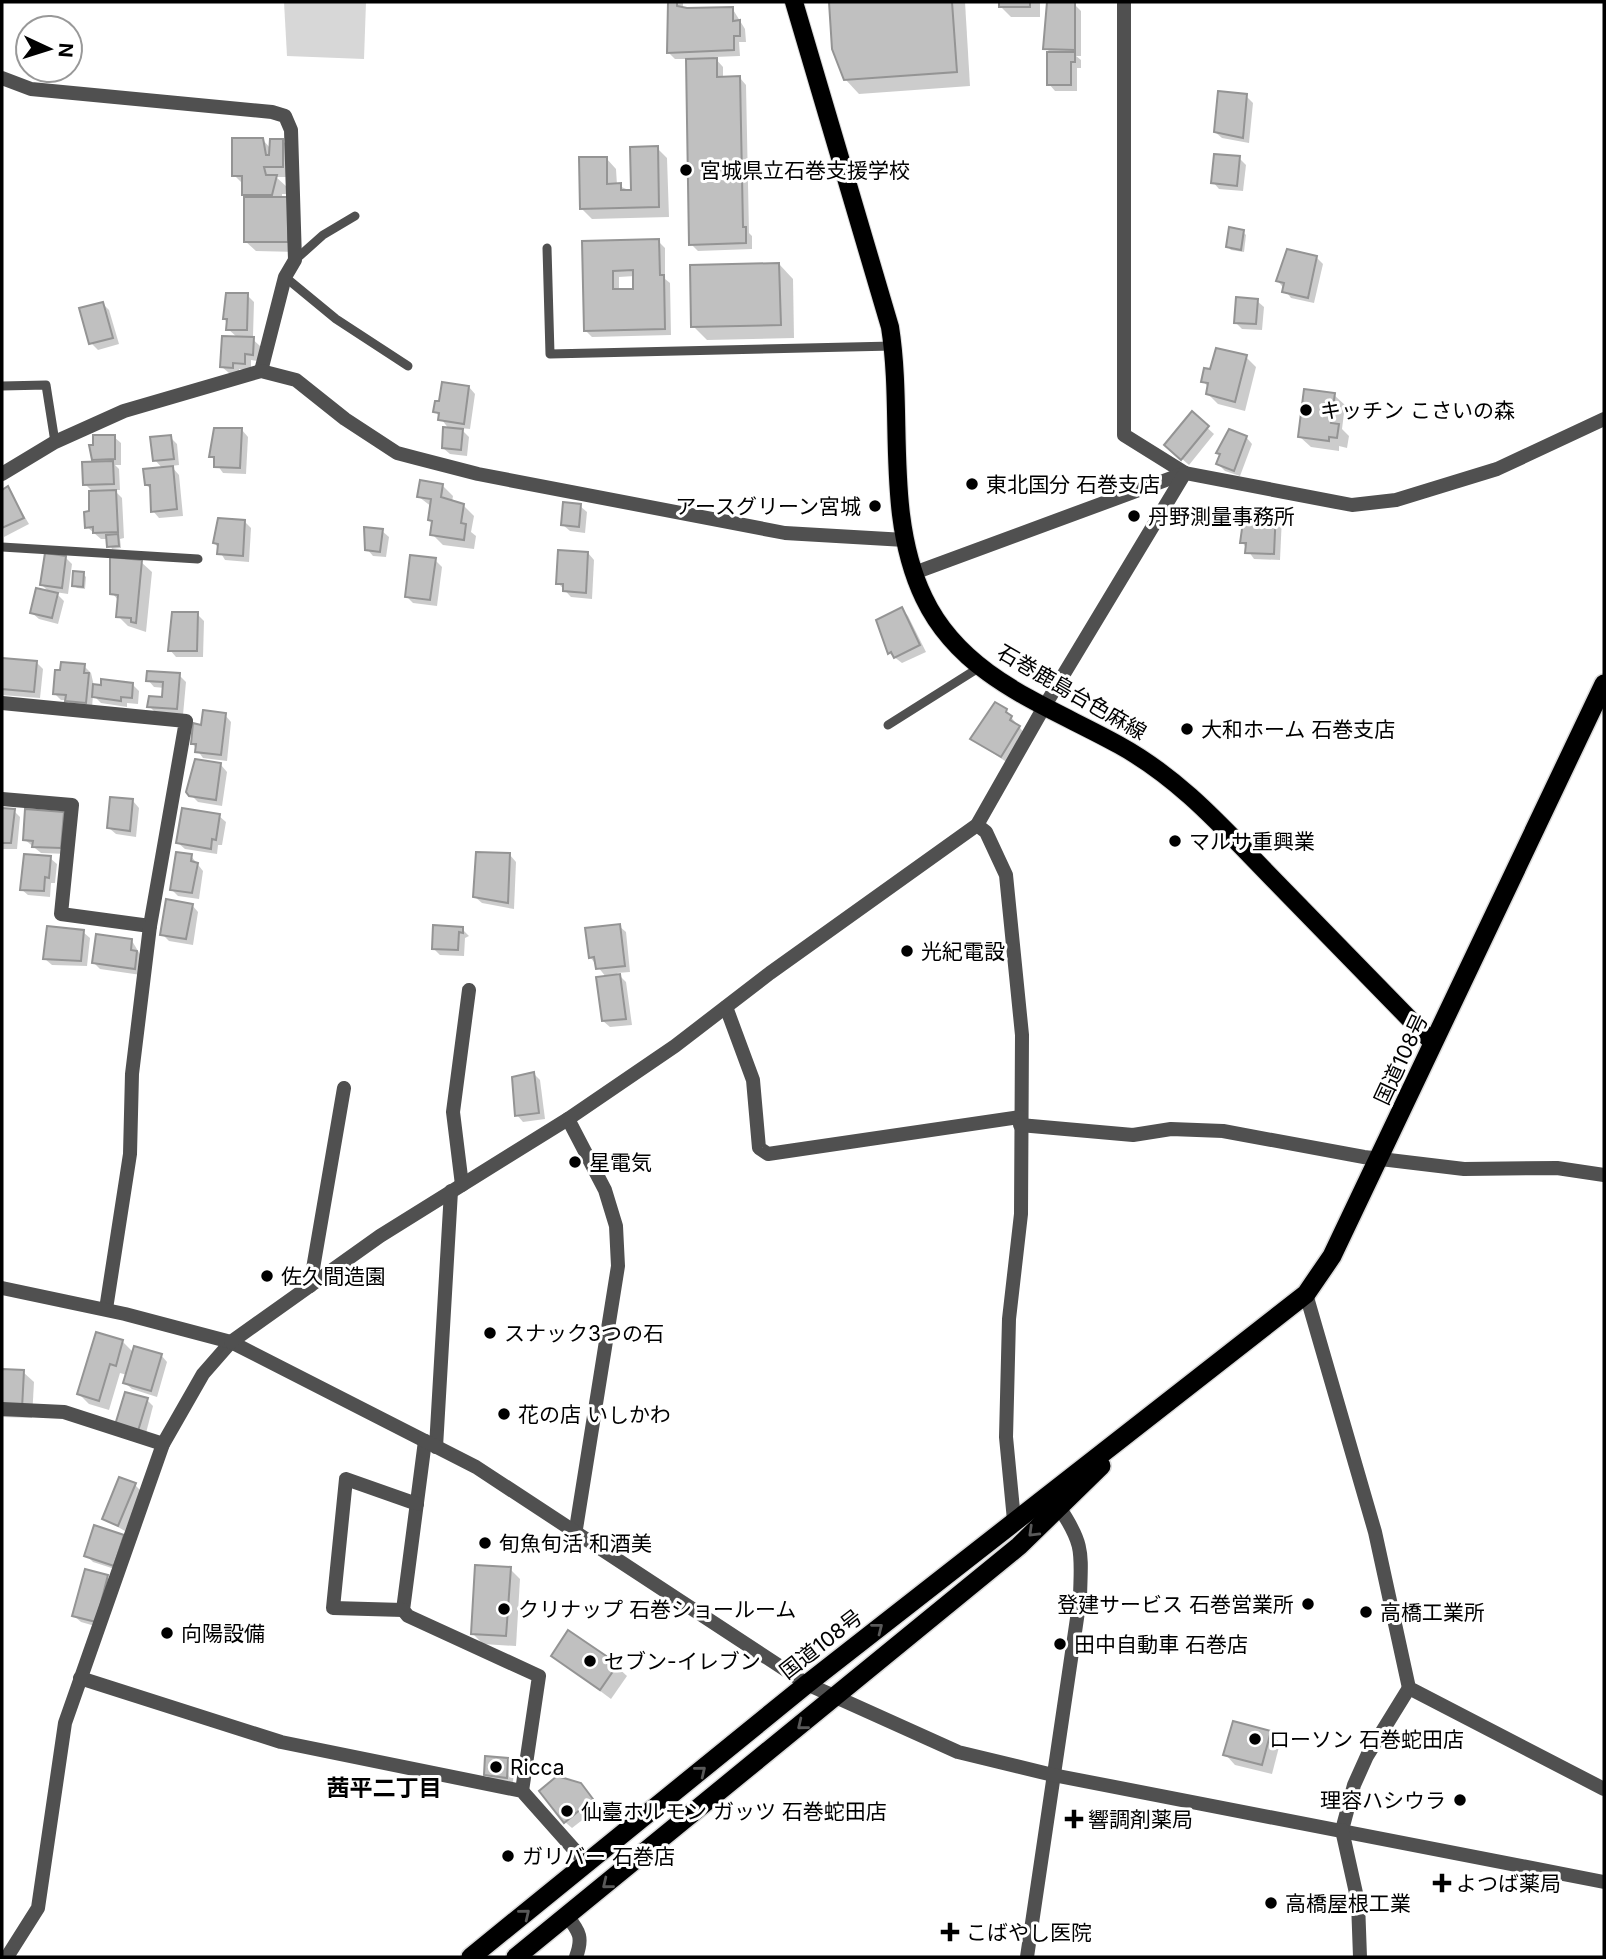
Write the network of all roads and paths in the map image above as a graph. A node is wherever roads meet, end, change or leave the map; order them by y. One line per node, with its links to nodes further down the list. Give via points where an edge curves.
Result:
1 (794, 2): 8 (main road, 石巻鹿島台色麻線)
2 (1124, 2): 14 (street, via 1124,435)
3 (2, 78): 6 (street, via 31,89 285,116 291,130)
4 (355, 216): 6 (lane)
5 (547, 248): 8 (lane, via 550,354)
6 (295, 260): 7 (street)
7 (285, 277): 9 (lane, via 336,319); 10 (street)
8 (893, 346): 16 (main road, 石巻鹿島台色麻線)
9 (408, 366)
10 (261, 371): 13 (street, via 124,411); 16 (street, via 296,380 345,419 407,456 785,533)
11 (2, 386): 13 (lane, via 46,385)
12 (1604, 419): 14 (street, via 1497,469 1396,500 1352,505)
13 (55, 442): 15 (street)
14 (1185, 473): 19 (street); 23 (street)
15 (2, 474)
16 (905, 540): 19 (main road, 石巻鹿島台色麻線)
17 (2, 547): 18 (lane)
18 (198, 559)
19 (914, 573): 20 (main road, 石巻鹿島台色麻線, via 933,616)
20 (980, 667): 23 (main road, 石巻鹿島台色麻線); 24 (lane)
21 (1604, 684): 30 (highway, 国道108号)
22 (2, 703): 27 (street, via 186,721)
23 (1044, 707): 26 (street); 30 (main road, 石巻鹿島台色麻線, via 1118,744 1182,786)
24 (888, 725)
25 (2, 799): 27 (street, via 72,805 61,914)
26 (977, 825): 29 (street); 33 (street, via 986,832 1006,875 1022,1035)
27 (150, 926): 40 (street, via 132,1074 126,1188)
28 (469, 990): 36 (street, via 453,1112)
29 (726, 1007): 32 (street); 33 (street, via 753,1080 760,1148 768,1154)
30 (1433, 1043): 34 (highway, 国道108号)
31 (344, 1088): 37 (street)
32 (568, 1119): 36 (street); 49 (street, via 605,1189 616,1226 618,1266)
33 (1020, 1121): 34 (street, via 1133,1135 1171,1129 1223,1131); 48 (street, via 1021,1214 1009,1319 1006,1423)
34 (1378, 1159): 35 (street, via 1464,1169 1557,1168); 39 (highway, 国道108号, via 1332,1256)
35 (1604, 1175)
36 (457, 1188): 37 (street); 45 (street)
37 (310, 1286): 41 (street)
38 (2, 1288): 40 (street)
39 (1306, 1294): 42 (highway, 国道108号); 53 (street, via 1376,1532)
40 (106, 1309): 41 (street)
41 (231, 1342): 44 (street, via 203,1374); 45 (street)
42 (1170, 1399): 47 (highway, 国道108号); 48 (highway, 国道108号)
43 (2, 1409): 44 (street, via 64,1412)
44 (163, 1444): 51 (street)
45 (430, 1444): 46 (street); 49 (street, via 476,1467)
46 (417, 1504): 50 (street); 50 (street, via 346,1479 333,1608)
47 (1059, 1507): 54 (highway, 国道108号, one-way to 54, via 1019,1546); 55 (street, via 1081,1549 1074,1646)
48 (1014, 1520): 52 (highway, 国道108号, one-way to 48)
49 (575, 1535): 52 (street)
50 (403, 1610): 57 (street, via 539,1676)
51 (80, 1678): 57 (street, via 281,1742); 62 (street, via 65,1723 38,1909)
52 (807, 1684): 54 (street); 59 (highway, 国道108号, one-way to 52)
53 (1409, 1688): 56 (street); 58 (street, via 1367,1756)
54 (835, 1699): 55 (street, via 958,1752); 61 (highway, 国道108号, one-way to 61)
55 (1053, 1775): 58 (street); 66 (street)
56 (1604, 1789)
57 (522, 1791): 59 (street)
58 (1342, 1830): 60 (street); 67 (street, via 1358,1902)
59 (587, 1864): 63 (highway, 国道108号, one-way to 59)
60 (1604, 1882)
61 (567, 1916): 64 (highway, 国道108号); 65 (street, via 582,1940)
62 (4, 1957)
63 (471, 1957)
64 (516, 1957)
65 (576, 1957)
66 (1027, 1957)
67 (1360, 1957)

